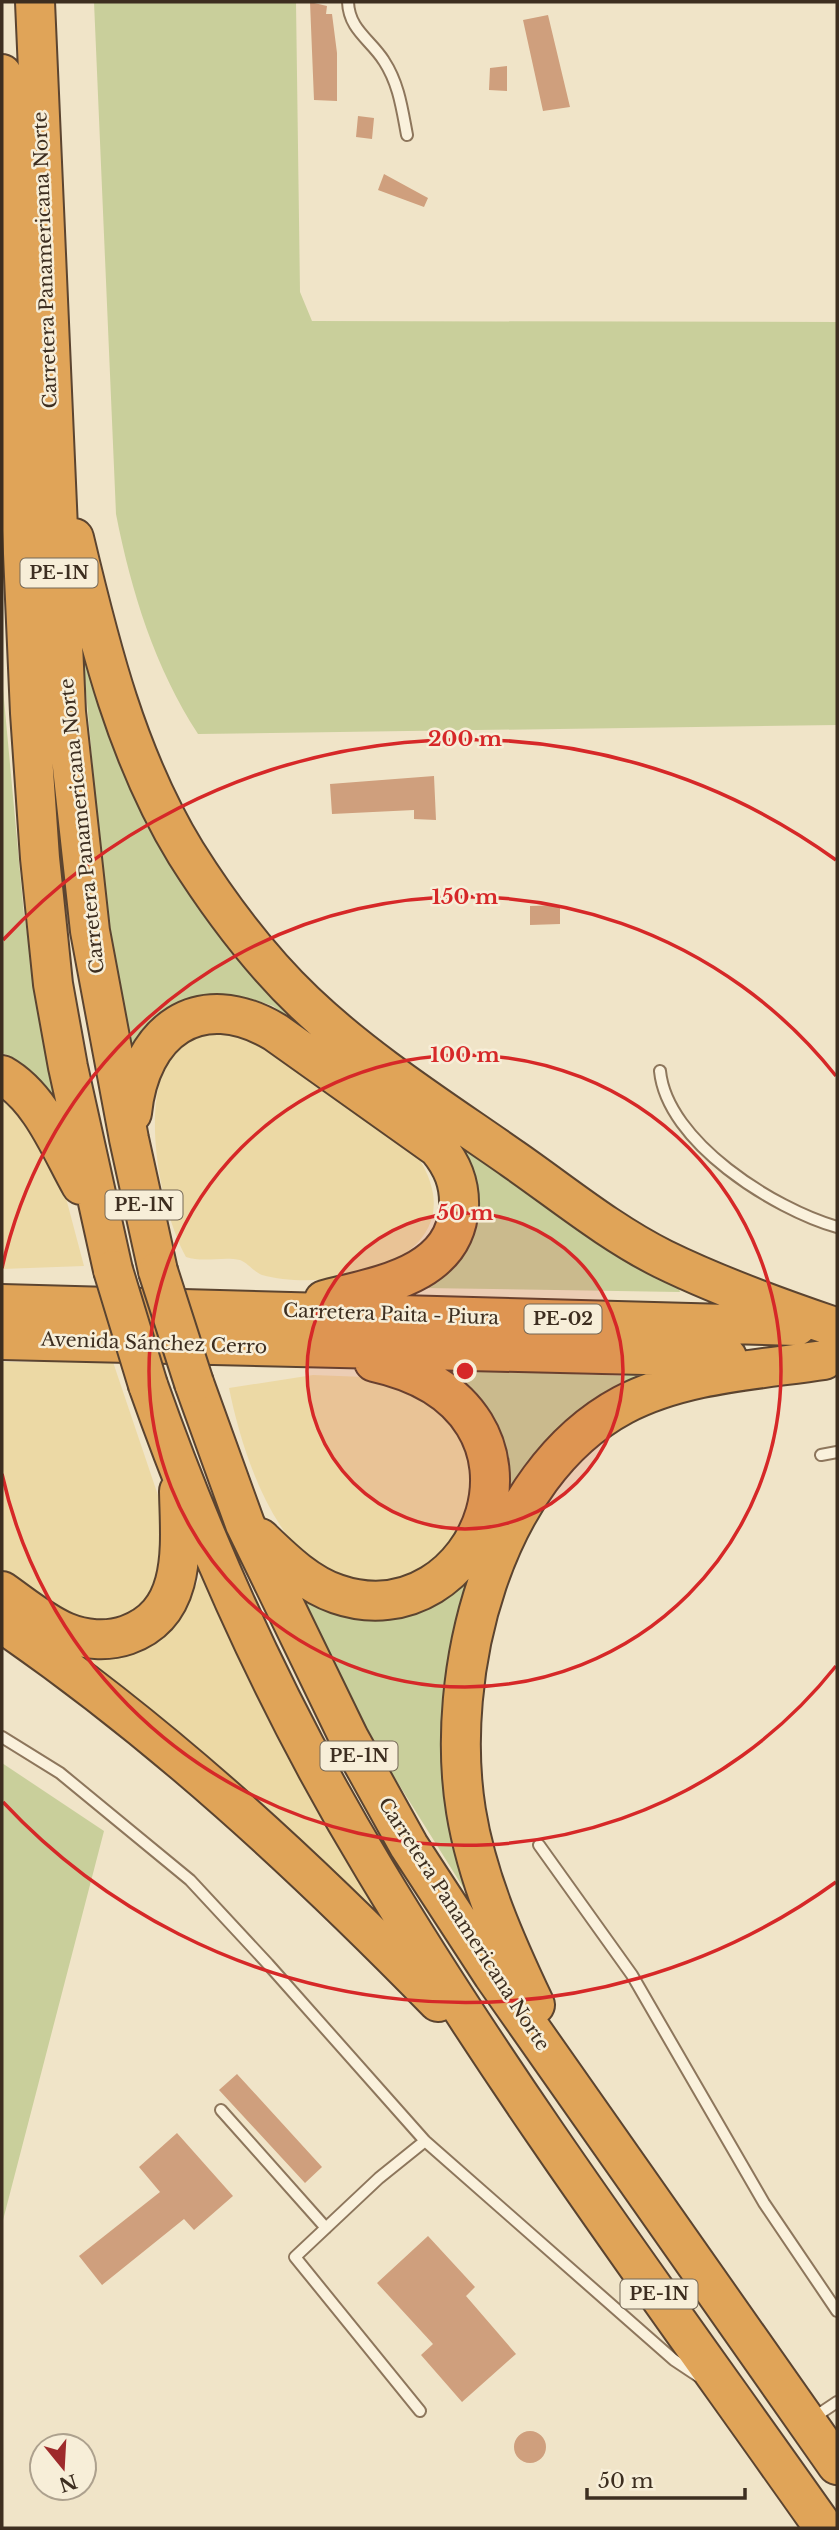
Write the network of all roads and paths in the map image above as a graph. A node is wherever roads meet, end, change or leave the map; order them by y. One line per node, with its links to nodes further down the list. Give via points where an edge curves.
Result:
1 (35, 2): 5 (highway, Carretera Panamericana Norte / PE-1N)
2 (348, 2): 4 (lane, via 356,30 393,76)
3 (2, 74): 5 (highway, Carretera Panamericana Norte / PE-1N)
4 (407, 135)
5 (35, 448): 6 (highway); 9 (highway, Carretera Panamericana Norte / PE-1N, via 90,931); 10 (highway, Carretera Panamericana Norte / PE-1N, via 30,713 53,984); 16 (highway, via 130,738 185,851 269,965 353,1043 627,1240)
6 (2, 582)
7 (660, 1071): 11 (lane, via 666,1100 692,1135 728,1167 785,1208)
8 (2, 1075): 10 (highway, via 40,1112)
9 (129, 1139): 14 (highway, via 136,1082 148,1054 184,1021 226,1013 275,1032 438,1148 456,1178 460,1202 452,1237 439,1256 406,1277); 21 (highway, Carretera Panamericana Norte / PE-1N, bridge, via 158,1271)
10 (99, 1217): 20 (highway, Carretera Panamericana Norte / PE-1N, bridge)
11 (837, 1227)
12 (2, 1304): 13 (highway, Avenida Sánchez Cerro / PE-02)
13 (239, 1310): 14 (highway, Carretera Paita - Piura / PE-02)
14 (289, 1310): 16 (highway, Carretera Paita - Piura / PE-02)
15 (2, 1340): 17 (highway, Avenida Sánchez Cerro / PE-02)
16 (833, 1343): 17 (highway, Carretera Paita - Piura / PE-02); 27 (highway, via 670,1385 621,1406 594,1424 555,1462 518,1516 491,1572 464,1686 460,1745 467,1814 488,1893)
17 (307, 1347): 21 (highway, via 416,1374 458,1402 476,1426 486,1451 490,1482 483,1523 472,1546 439,1580 396,1597 365,1599 337,1594 307,1579)
18 (837, 1451): 19 (lane)
19 (821, 1455)
20 (178, 1472): 22 (highway, via 177,1576 166,1606 148,1625 121,1637 75,1636); 26 (highway, Carretera Panamericana Norte / PE-1N, via 313,1759 373,1867)
21 (245, 1524): 27 (highway, Carretera Panamericana Norte / PE-1N, via 349,1738 409,1846)
22 (2, 1591)
23 (2, 1623): 26 (highway, via 160,1742 231,1802 361,1923)
24 (2, 1737): 29 (lane, via 60,1773 190,1880)
25 (539, 1845): 31 (lane, via 632,1975 764,2203)
26 (494, 2060): 32 (highway, Carretera Panamericana Norte / PE-1N)
27 (579, 2099): 34 (highway, Carretera Panamericana Norte / PE-1N)
28 (221, 2110): 30 (lane)
29 (425, 2141): 30 (lane); 32 (lane, via 674,2360)
30 (326, 2228): 33 (lane, via 295,2257)
31 (837, 2311)
32 (735, 2401): 36 (highway, Carretera Panamericana Norte / PE-1N)
33 (420, 2411)
34 (822, 2412): 35 (highway, Carretera Panamericana Norte / PE-1N)
35 (837, 2465)
36 (824, 2528)

